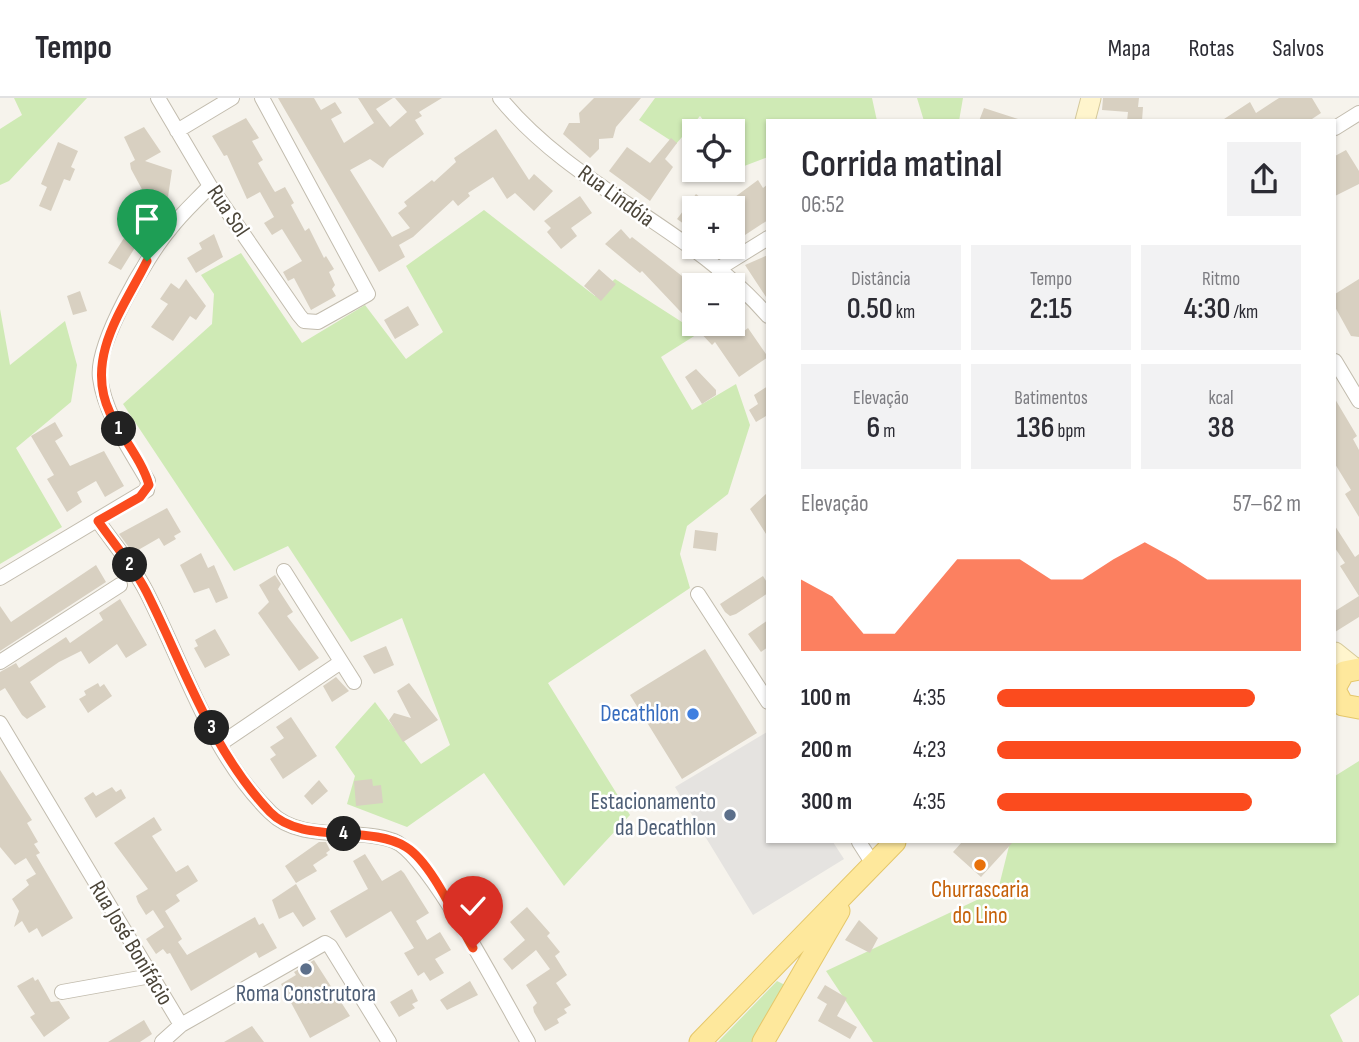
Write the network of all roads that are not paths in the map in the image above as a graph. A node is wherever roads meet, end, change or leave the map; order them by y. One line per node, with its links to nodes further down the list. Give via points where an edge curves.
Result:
1 (158, 98): 9 (street, Rua Sol)
2 (232, 98): 9 (street)
3 (262, 98): 10 (street, Rua Sol, via 368,294 318,322 304,321)
4 (500, 98): 12 (street, Rua Lindóia, via 542,142)
5 (1091, 98): 7 (street)
6 (1359, 113): 8 (street)
7 (1086, 119)
8 (1336, 127)
9 (177, 131): 10 (street, Rua Sol)
10 (210, 186): 16 (street, via 147,261 102,355 99,374 106,402 149,485 140,497)
11 (766, 239): 12 (street)
12 (718, 269): 13 (street, Rua Lindóia)
13 (766, 314)
14 (1336, 363): 15 (street)
15 (1359, 401)
16 (98, 521): 18 (street); 29 (street, via 140,582)
17 (284, 571): 23 (street)
18 (0, 578)
19 (120, 584): 22 (street)
20 (698, 594): 26 (street)
21 (1336, 657): 25 (street)
22 (0, 662)
23 (341, 662): 24 (street); 29 (street)
24 (354, 682)
25 (1342, 686): 27 (street)
26 (766, 699)
27 (1359, 722)
28 (0, 723): 35 (street, Rua José Bonifácio)
29 (220, 744): 41 (street, via 257,798 284,822 379,837 409,848 431,876)
30 (860, 843): 32 (street)
31 (894, 843): 32 (main road)
32 (873, 864): 33 (main road)
33 (854, 885): 34 (main road); 37 (main road)
34 (776, 964): 37 (main road, via 788,977); 42 (main road)
35 (151, 976): 36 (street); 38 (street, Rua José Bonifácio)
36 (62, 992)
37 (788, 1000): 43 (main road)
38 (181, 1025): 39 (street); 40 (street, Rua José Bonifácio, via 324,943)
39 (162, 1042)
40 (389, 1042)
41 (528, 1042)
42 (700, 1042)
43 (762, 1042)

